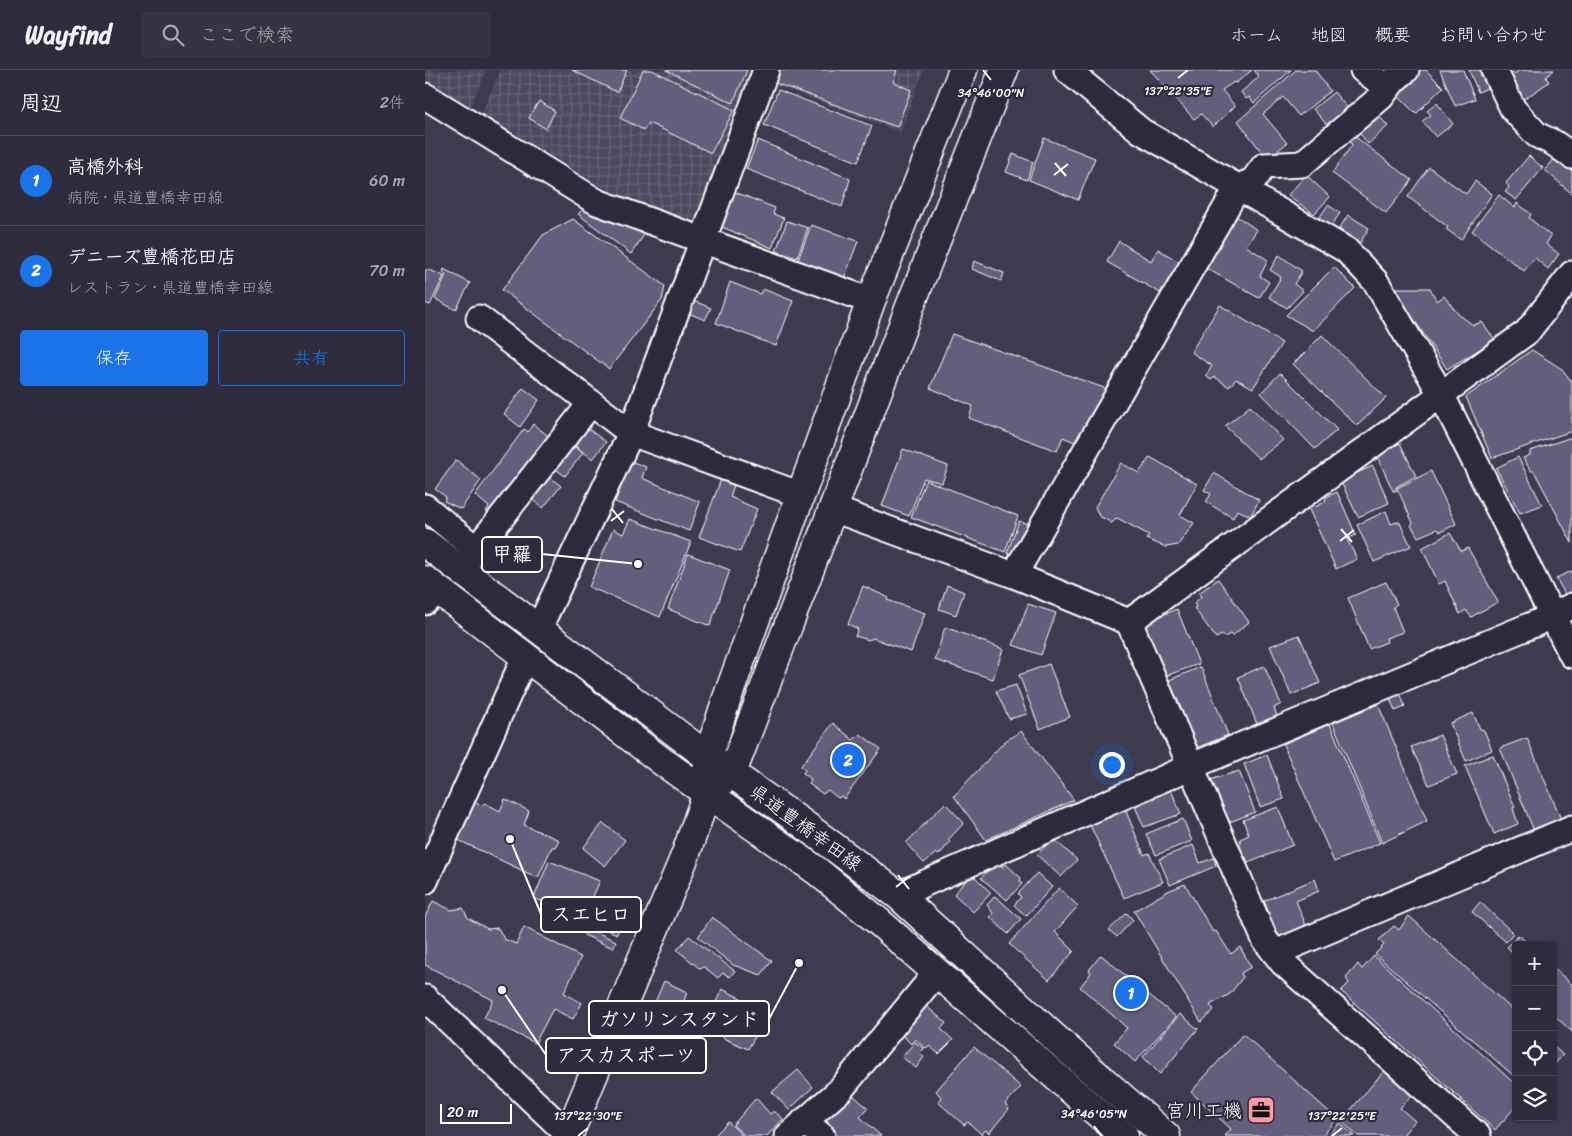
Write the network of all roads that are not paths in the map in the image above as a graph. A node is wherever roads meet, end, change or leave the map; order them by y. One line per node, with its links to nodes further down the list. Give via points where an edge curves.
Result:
1 (766, 70): 12 (street)
2 (963, 70): 14 (street)
3 (1004, 70): 21 (street)
4 (1067, 70): 11 (street, via 1141,131)
5 (1363, 70): 8 (street)
6 (1406, 70): 8 (street)
7 (1494, 70): 10 (street, via 1513,109 1537,135)
8 (1387, 88): 11 (street, via 1381,97 1302,164 1263,166 1253,181)
9 (425, 96): 12 (street, via 597,202)
10 (1572, 156)
11 (1238, 187): 16 (street, via 1346,250 1376,282); 25 (street)
12 (703, 241): 14 (street); 18 (street)
13 (1572, 274): 16 (street, via 1527,332)
14 (871, 301): 19 (street)
15 (479, 318): 17 (street)
16 (1441, 394): 27 (street); 28 (street)
17 (591, 403): 18 (street); 23 (street)
18 (631, 433): 19 (street); 29 (street)
19 (801, 495): 32 (street)
20 (425, 507): 23 (street)
21 (833, 509): 25 (street); 34 (street)
22 (425, 543): 24 (street, 県道豊橋幸田線)
23 (476, 549): 24 (street)
24 (460, 570): 29 (street, 県道豊橋幸田線)
25 (1014, 575): 28 (street)
26 (430, 591): 31 (street, 県道豊橋幸田線)
27 (1562, 610): 30 (street); 33 (street)
28 (1129, 622): 33 (street)
29 (538, 630): 32 (street, 県道豊橋幸田線)
30 (1572, 655)
31 (525, 657): 35 (street, 県道豊橋幸田線); 37 (street)
32 (708, 757): 34 (street, 県道豊橋幸田線); 35 (street)
33 (1192, 766): 38 (street); 39 (street, via 1265,940)
34 (732, 773): 35 (street); 38 (street, 県道豊橋幸田線)
35 (707, 793): 40 (street, 県道豊橋幸田線, via 817,871); 43 (street, via 685,856)
36 (1572, 828): 39 (street)
37 (425, 881)
38 (898, 895): 45 (street, 県道豊橋幸田線)
39 (1275, 952): 46 (street, via 1283,963)
40 (937, 972): 42 (street); 44 (street, 県道豊橋幸田線)
41 (425, 998): 43 (street)
42 (805, 1131)
43 (569, 1135)
44 (1124, 1136)
45 (1166, 1136)
46 (1478, 1136)

